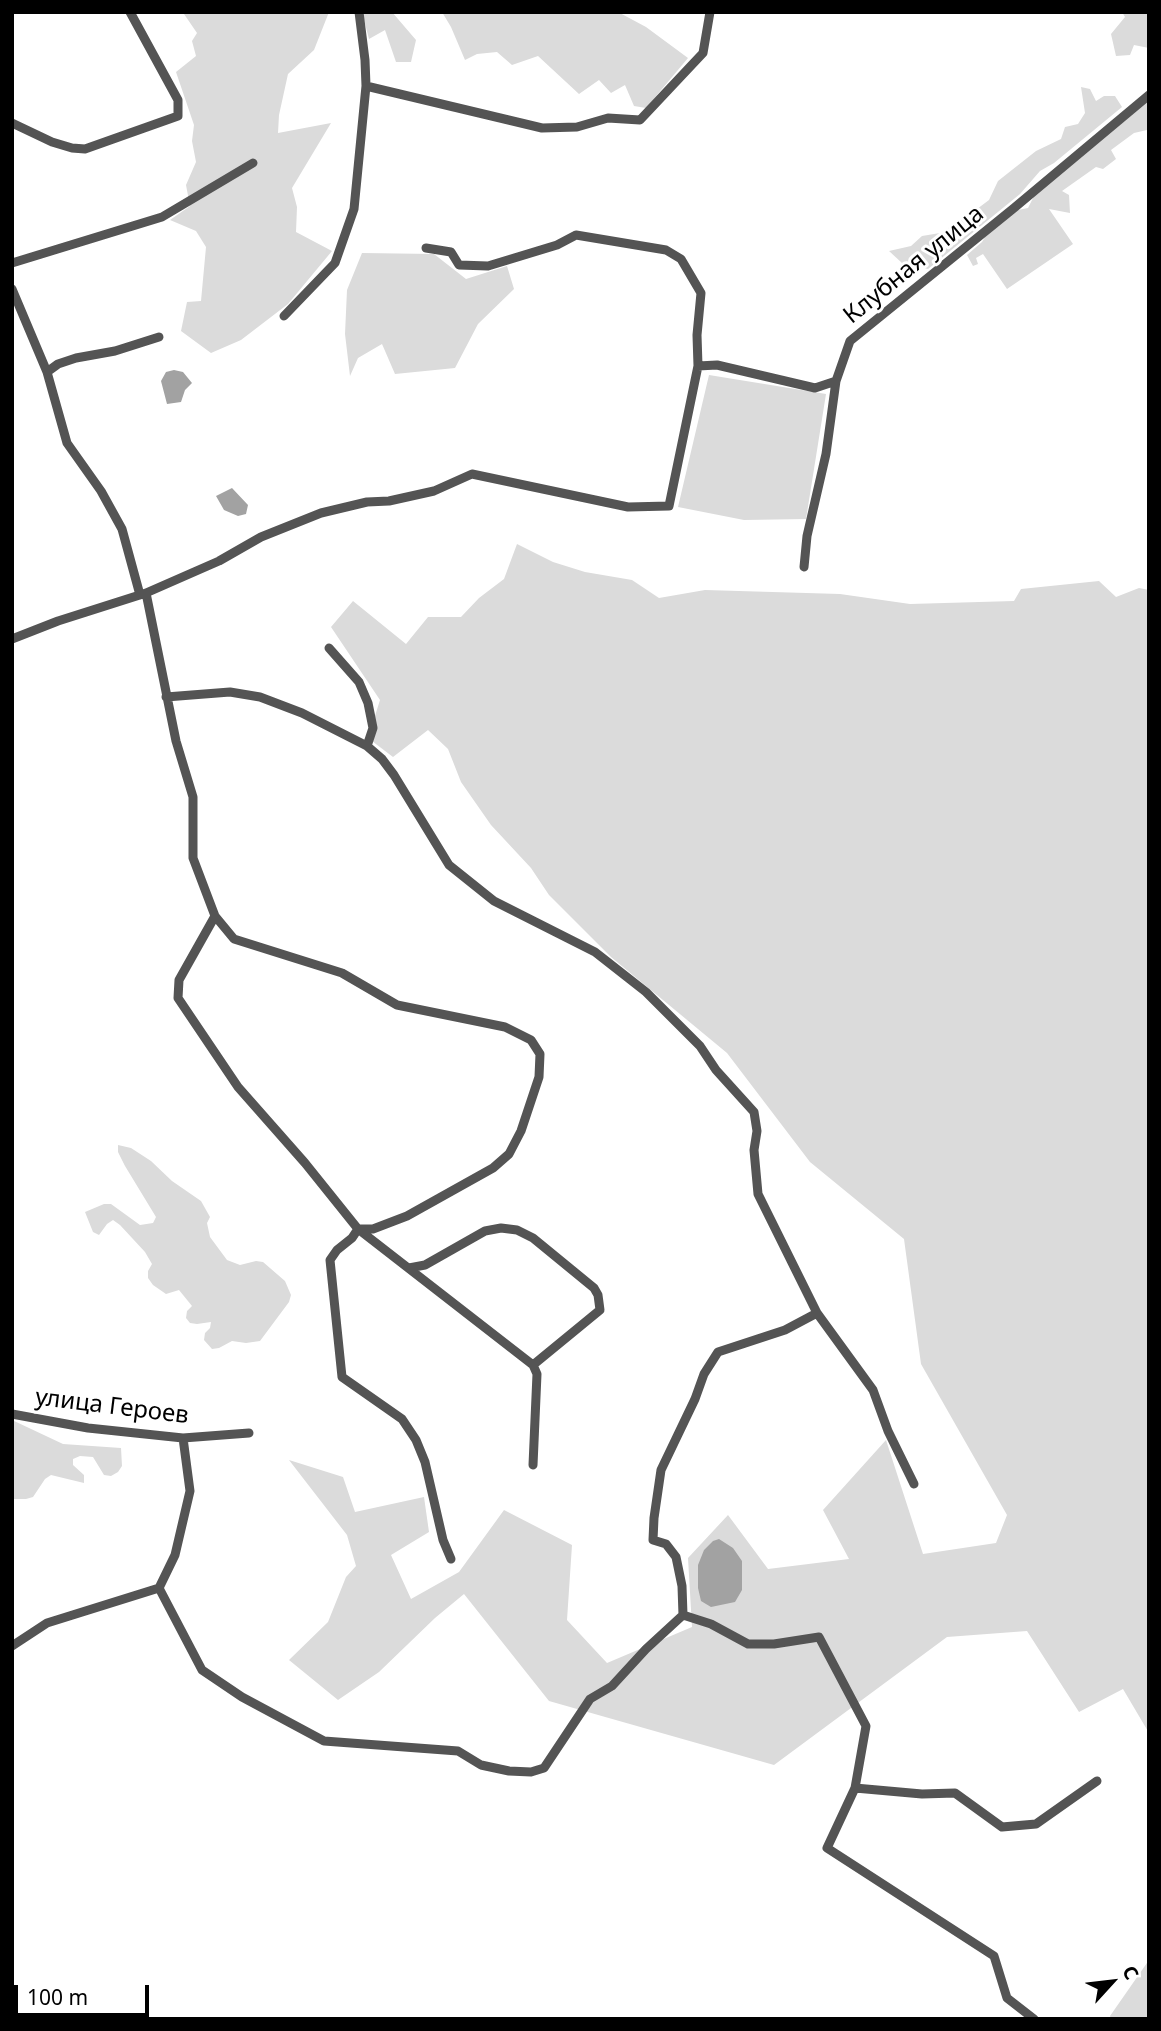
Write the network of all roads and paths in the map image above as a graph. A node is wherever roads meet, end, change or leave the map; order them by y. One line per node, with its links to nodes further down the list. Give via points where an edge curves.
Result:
1 (130, 12): 6 (street, via 178,100 178,116 85,149 52,142)
2 (359, 12): 4 (street)
3 (710, 12): 4 (street, via 703,53 640,120 608,118 577,127 541,128)
4 (366, 86): 11 (street, via 354,209 335,263)
5 (1149, 95): 15 (street, Клубная улица, via 850,341)
6 (12, 123)
7 (253, 163): 9 (street, via 162,217)
8 (426, 248): 13 (street, via 452,252 459,264 488,266 576,235 666,250 681,259 701,293)
9 (12, 263)
10 (12, 289): 14 (street)
11 (284, 316)
12 (159, 337): 14 (street, via 76,358)
13 (698, 366): 15 (street, via 716,365 815,388); 17 (street, via 669,506 628,507 472,474 434,491 321,513)
14 (47, 372): 17 (street, via 67,443 122,529)
15 (835, 381): 16 (street, Клубная улица)
16 (804, 567)
17 (143, 594): 18 (street); 20 (street)
18 (12, 639)
19 (329, 648): 21 (street, via 359,682 368,703 373,728)
20 (166, 696): 21 (street, via 230,692 260,697); 22 (street, via 193,797 193,858)
21 (367, 746): 25 (street, via 394,775 449,865 495,901 595,952 646,992 700,1046 754,1112 758,1194)
22 (215, 916): 23 (street, via 180,980 178,998 238,1087); 23 (street, via 234,939 342,973 397,1005 505,1027 531,1040 540,1054 538,1077 509,1154 468,1183 394,1221)
23 (358, 1229): 24 (street); 32 (street, via 330,1260 342,1377 402,1419 416,1440)
24 (409, 1268): 26 (street); 26 (street, via 425,1265 485,1231 517,1230 533,1238 594,1288 600,1310)
25 (817, 1313): 31 (street, via 873,1390); 34 (street, via 785,1330 718,1352 661,1470 653,1540 676,1556)
26 (533, 1365): 30 (street, via 537,1374)
27 (12, 1414): 29 (street, улица Героев)
28 (249, 1433): 29 (street, улица Героев)
29 (183, 1438): 33 (street, via 190,1491 174,1555)
30 (533, 1465)
31 (914, 1483)
32 (451, 1559)
33 (159, 1588): 34 (street, via 202,1670 324,1741 458,1751 481,1765 509,1772 544,1768 590,1699 612,1686); 35 (street, via 47,1623)
34 (683, 1615): 37 (street, via 748,1644 819,1637 866,1726)
35 (12, 1646)
36 (1097, 1782): 37 (street, via 1036,1824 1002,1827 955,1793)
37 (855, 1788): 38 (street, via 828,1848 994,1956 1007,1998)
38 (1034, 2019)

